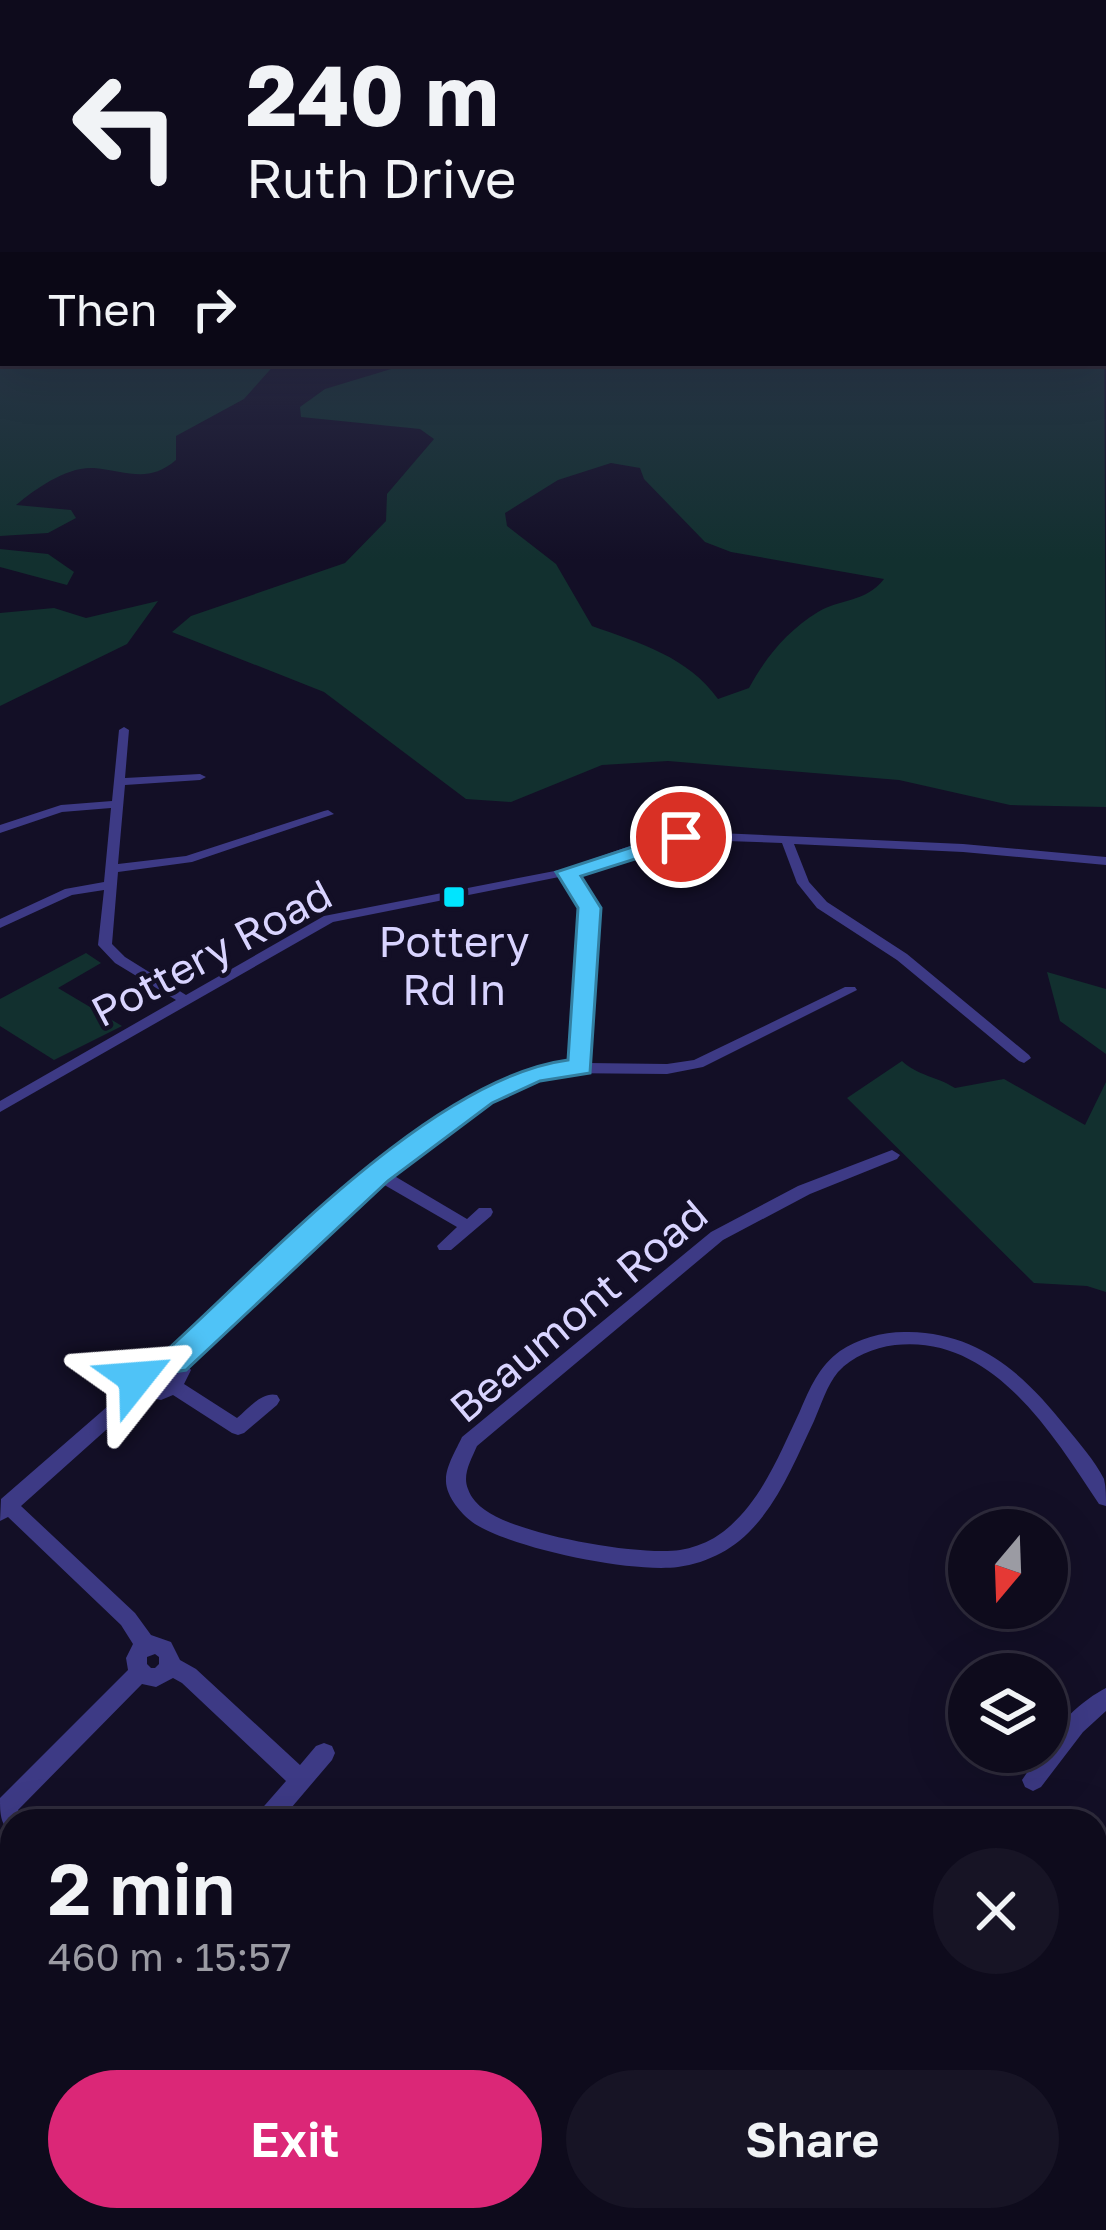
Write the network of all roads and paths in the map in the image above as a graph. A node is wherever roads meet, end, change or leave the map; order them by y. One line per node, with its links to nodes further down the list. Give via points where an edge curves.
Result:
1 (124, 730): 3 (street)
2 (200, 777): 3 (street)
3 (120, 782): 4 (street)
4 (117, 804): 6 (street, via 50,811); 10 (street)
5 (328, 814): 10 (street)
6 (0, 829)
7 (787, 841): 8 (street, Pottery Road); 9 (street, Pottery Road, via 681,837); 14 (street, via 802,884 822,905 902,957)
8 (1106, 861)
9 (568, 872): 13 (street, Pottery Road, via 344,913); 15 (street, via 589,908)
10 (109, 877): 11 (street); 13 (street, via 105,945)
11 (0, 924)
12 (850, 990): 15 (street, via 698,1064)
13 (184, 1000): 16 (street, Pottery Road)
14 (1024, 1058)
15 (581, 1067): 18 (street, via 511,1081)
16 (0, 1107)
17 (892, 1155): 26 (street, Beaumont Road, via 751,1216 659,1279 469,1442 455,1478 466,1505 505,1530 609,1552 650,1559 700,1554 749,1519 839,1359 912,1336 950,1343 997,1366)
18 (378, 1174): 20 (street); 22 (street)
19 (485, 1212): 20 (street)
20 (467, 1226): 21 (street)
21 (445, 1246)
22 (175, 1362): 23 (street, via 182,1376); 24 (street, via 147,1363 136,1378)
23 (174, 1387): 24 (street); 25 (street, via 238,1428)
24 (141, 1388): 27 (street)
25 (271, 1400)
26 (1106, 1498)
27 (4, 1509): 28 (street, via 128,1619)
28 (147, 1647): 29 (street, via 166,1648); 30 (street, via 136,1659)
29 (169, 1665): 30 (street, via 152,1677); 33 (street)
30 (139, 1673): 35 (street)
31 (1106, 1698): 34 (street)
32 (323, 1753): 33 (street)
33 (301, 1780): 36 (street)
34 (1033, 1780)
35 (4, 1809)
36 (276, 1809)

